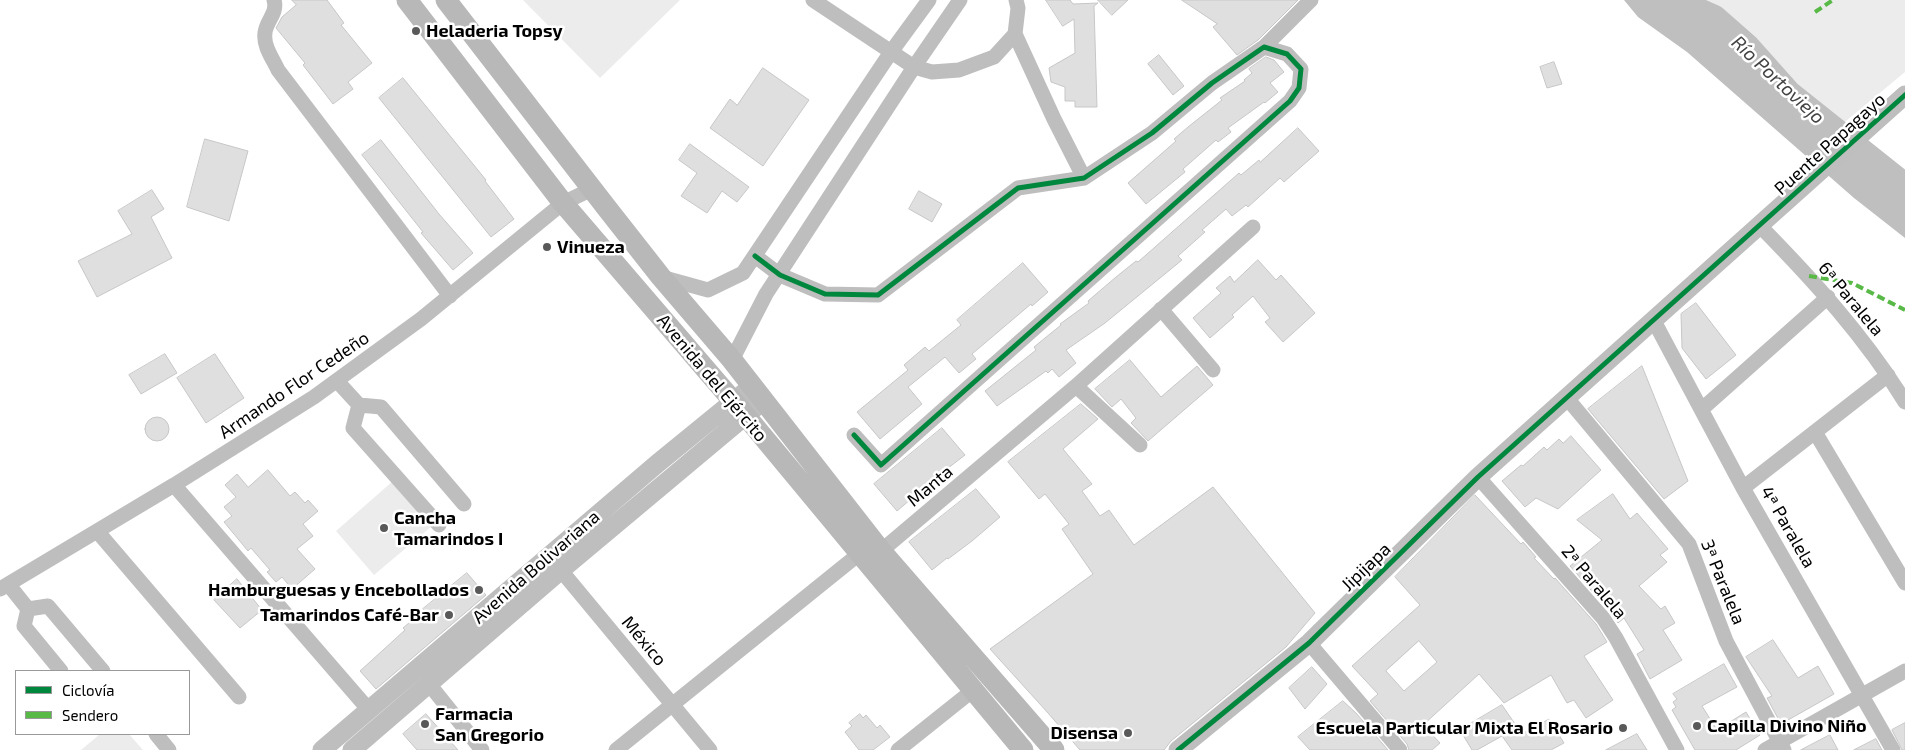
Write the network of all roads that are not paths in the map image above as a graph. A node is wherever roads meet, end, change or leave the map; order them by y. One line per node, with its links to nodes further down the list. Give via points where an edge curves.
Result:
1 (274, 0): 22 (street, via 276,5 264,36 278,70)
2 (407, 0): 16 (main road, Avenida del Ejército)
3 (446, 0): 15 (main road, Avenida del Ejército)
4 (812, 0): 11 (street)
5 (929, 0): 11 (street)
6 (960, 0): 12 (street)
7 (1016, 0): 9 (street)
8 (1311, 0): 10 (street)
9 (1014, 34): 12 (street, via 994,57 959,70 932,72); 14 (street)
10 (1264, 47): 14 (street, via 1212,83 1152,133); 38 (street, via 1287,54 1301,69 1299,88 1290,101 881,465)
11 (891, 52): 12 (street); 19 (street)
12 (914, 67): 20 (street)
13 (1902, 98): 17 (street, Puente Papagayo)
14 (1084, 178): 20 (street, via 1018,188 878,294 825,294)
15 (592, 188): 16 (street, Armando Flor Cedeño); 21 (main road, Avenida del Ejército)
16 (564, 203): 22 (street, Armando Flor Cedeño); 35 (main road, Avenida del Ejército)
17 (1760, 226): 23 (street, 6ª Paralela); 25 (street, Puente Papagayo)
18 (1253, 227): 24 (street, Manta)
19 (755, 256): 20 (street); 21 (street, via 743,273 708,290)
20 (780, 274): 26 (street)
21 (661, 277): 26 (main road, Avenida del Ejército)
22 (450, 296): 29 (street, Armando Flor Cedeño)
23 (1828, 297): 28 (street, 6ª Paralela); 36 (street)
24 (1161, 309): 27 (street); 30 (street, Manta)
25 (1654, 321): 32 (street, Jipijapa); 36 (street, 4ª Paralela)
26 (732, 360): 31 (main road, Avenida del Ejército)
27 (1213, 370)
28 (1888, 375): 33 (street, 6ª Paralela); 37 (street)
29 (337, 381): 34 (street); 41 (street, Armando Flor Cedeño)
30 (1076, 386): 39 (street); 46 (street, Manta)
31 (757, 394): 35 (street, Avenida Bolivariana); 46 (main road, Avenida del Ejército)
32 (1566, 397): 40 (street, Jipijapa); 63 (street, 3ª Paralela, via 1689,544 1726,641)
33 (1905, 402)
34 (359, 406): 43 (street, via 381,407); 44 (street, via 353,428)
35 (738, 409): 47 (main road, Avenida del Ejército); 48 (street, Avenida Bolivariana)
36 (1702, 409): 42 (street, 4ª Paralela)
37 (1815, 432): 42 (street); 49 (street)
38 (854, 435)
39 (1140, 445)
40 (1478, 477): 52 (street, Jipijapa); 75 (street, 2ª Paralela, via 1603,618)
41 (174, 485): 45 (street, Armando Flor Cedeño); 61 (street)
42 (1743, 488): 58 (street, 4ª Paralela)
43 (464, 504)
44 (439, 525)
45 (97, 531): 50 (street, Armando Flor Cedeño); 59 (street)
46 (881, 551): 47 (street); 72 (main road, Avenida del Ejército)
47 (859, 554): 57 (main road, Avenida del Ejército); 60 (street)
48 (555, 563): 56 (street, Avenida Bolivariana); 60 (street, México); 61 (street, Avenida Bolivariana)
49 (1905, 583)
50 (4, 586): 51 (street)
51 (28, 609): 53 (street, via 24,626); 54 (street, via 48,606)
52 (1308, 643): 73 (street, Jipijapa); 74 (street)
53 (60, 670)
54 (102, 670)
55 (1905, 671): 58 (street)
56 (429, 684): 66 (street, Avenida Bolivariana); 67 (street)
57 (972, 690): 70 (street); 71 (main road, Avenida del Ejército)
58 (1862, 694): 63 (street); 77 (street, 4ª Paralela)
59 (239, 697)
60 (672, 704): 68 (street); 69 (street, México)
61 (369, 710): 65 (street, Avenida Bolivariana)
62 (157, 735): 64 (street)
63 (1782, 746): 76 (street)
64 (170, 750)
65 (322, 750)
66 (352, 750)
67 (482, 750)
68 (616, 750)
69 (710, 750)
70 (898, 750)
71 (1023, 750)
72 (1054, 750)
73 (1178, 750)
74 (1400, 750)
75 (1677, 750)
76 (1765, 750)
77 (1893, 750)

